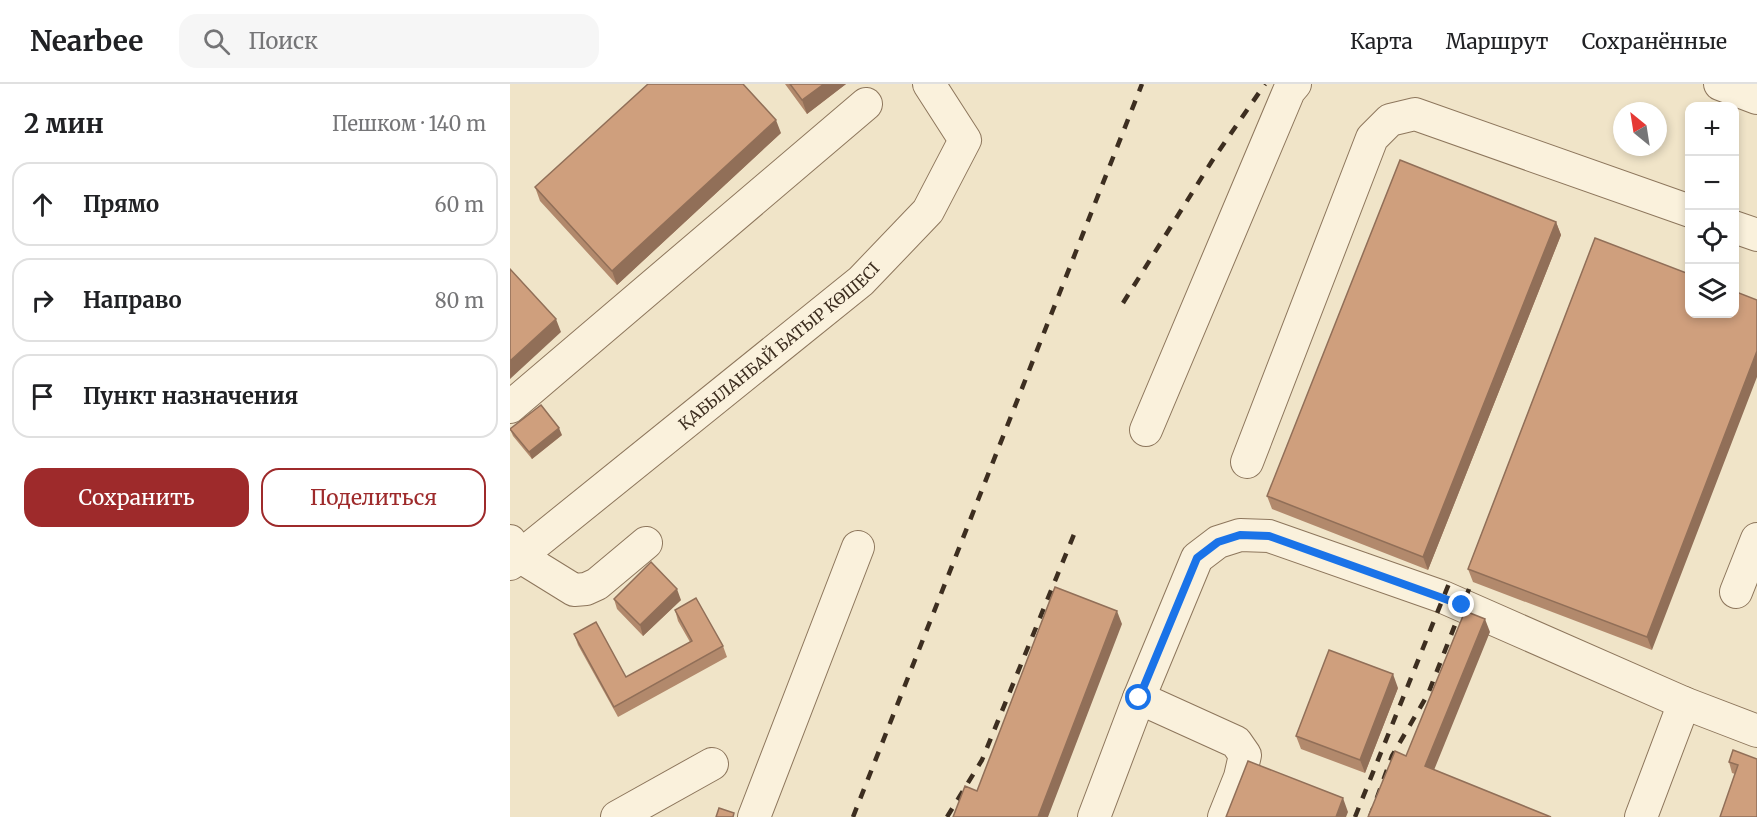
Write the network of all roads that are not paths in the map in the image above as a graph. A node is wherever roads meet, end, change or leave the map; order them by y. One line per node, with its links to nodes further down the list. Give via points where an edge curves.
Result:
1 (929, 84): 15 (street, ҚАБЫЛАНБАЙ БАТЫР КӨШЕСІ, via 965,140 928,211 861,281)
2 (1296, 84): 10 (street, via 1289,91)
3 (1720, 84): 4 (street)
4 (1757, 98)
5 (866, 104): 9 (street)
6 (1686, 210): 11 (street, via 1415,114 1390,120 1372,138)
7 (1739, 229): 8 (street)
8 (1757, 235)
9 (510, 407)
10 (1146, 430)
11 (1247, 462)
12 (1757, 539): 16 (street)
13 (646, 543): 15 (street, via 597,584 574,590)
14 (858, 547): 22 (street)
15 (513, 553)
16 (1736, 592)
17 (1139, 698): 18 (street, via 1197,558 1218,542 1240,535 1269,536 1443,597); 23 (street); 24 (street, via 1236,742 1245,755)
18 (1684, 703): 19 (street); 25 (street)
19 (1757, 730)
20 (712, 764): 21 (street)
21 (616, 817)
22 (754, 817)
23 (1094, 817)
24 (1224, 817)
25 (1641, 817)

